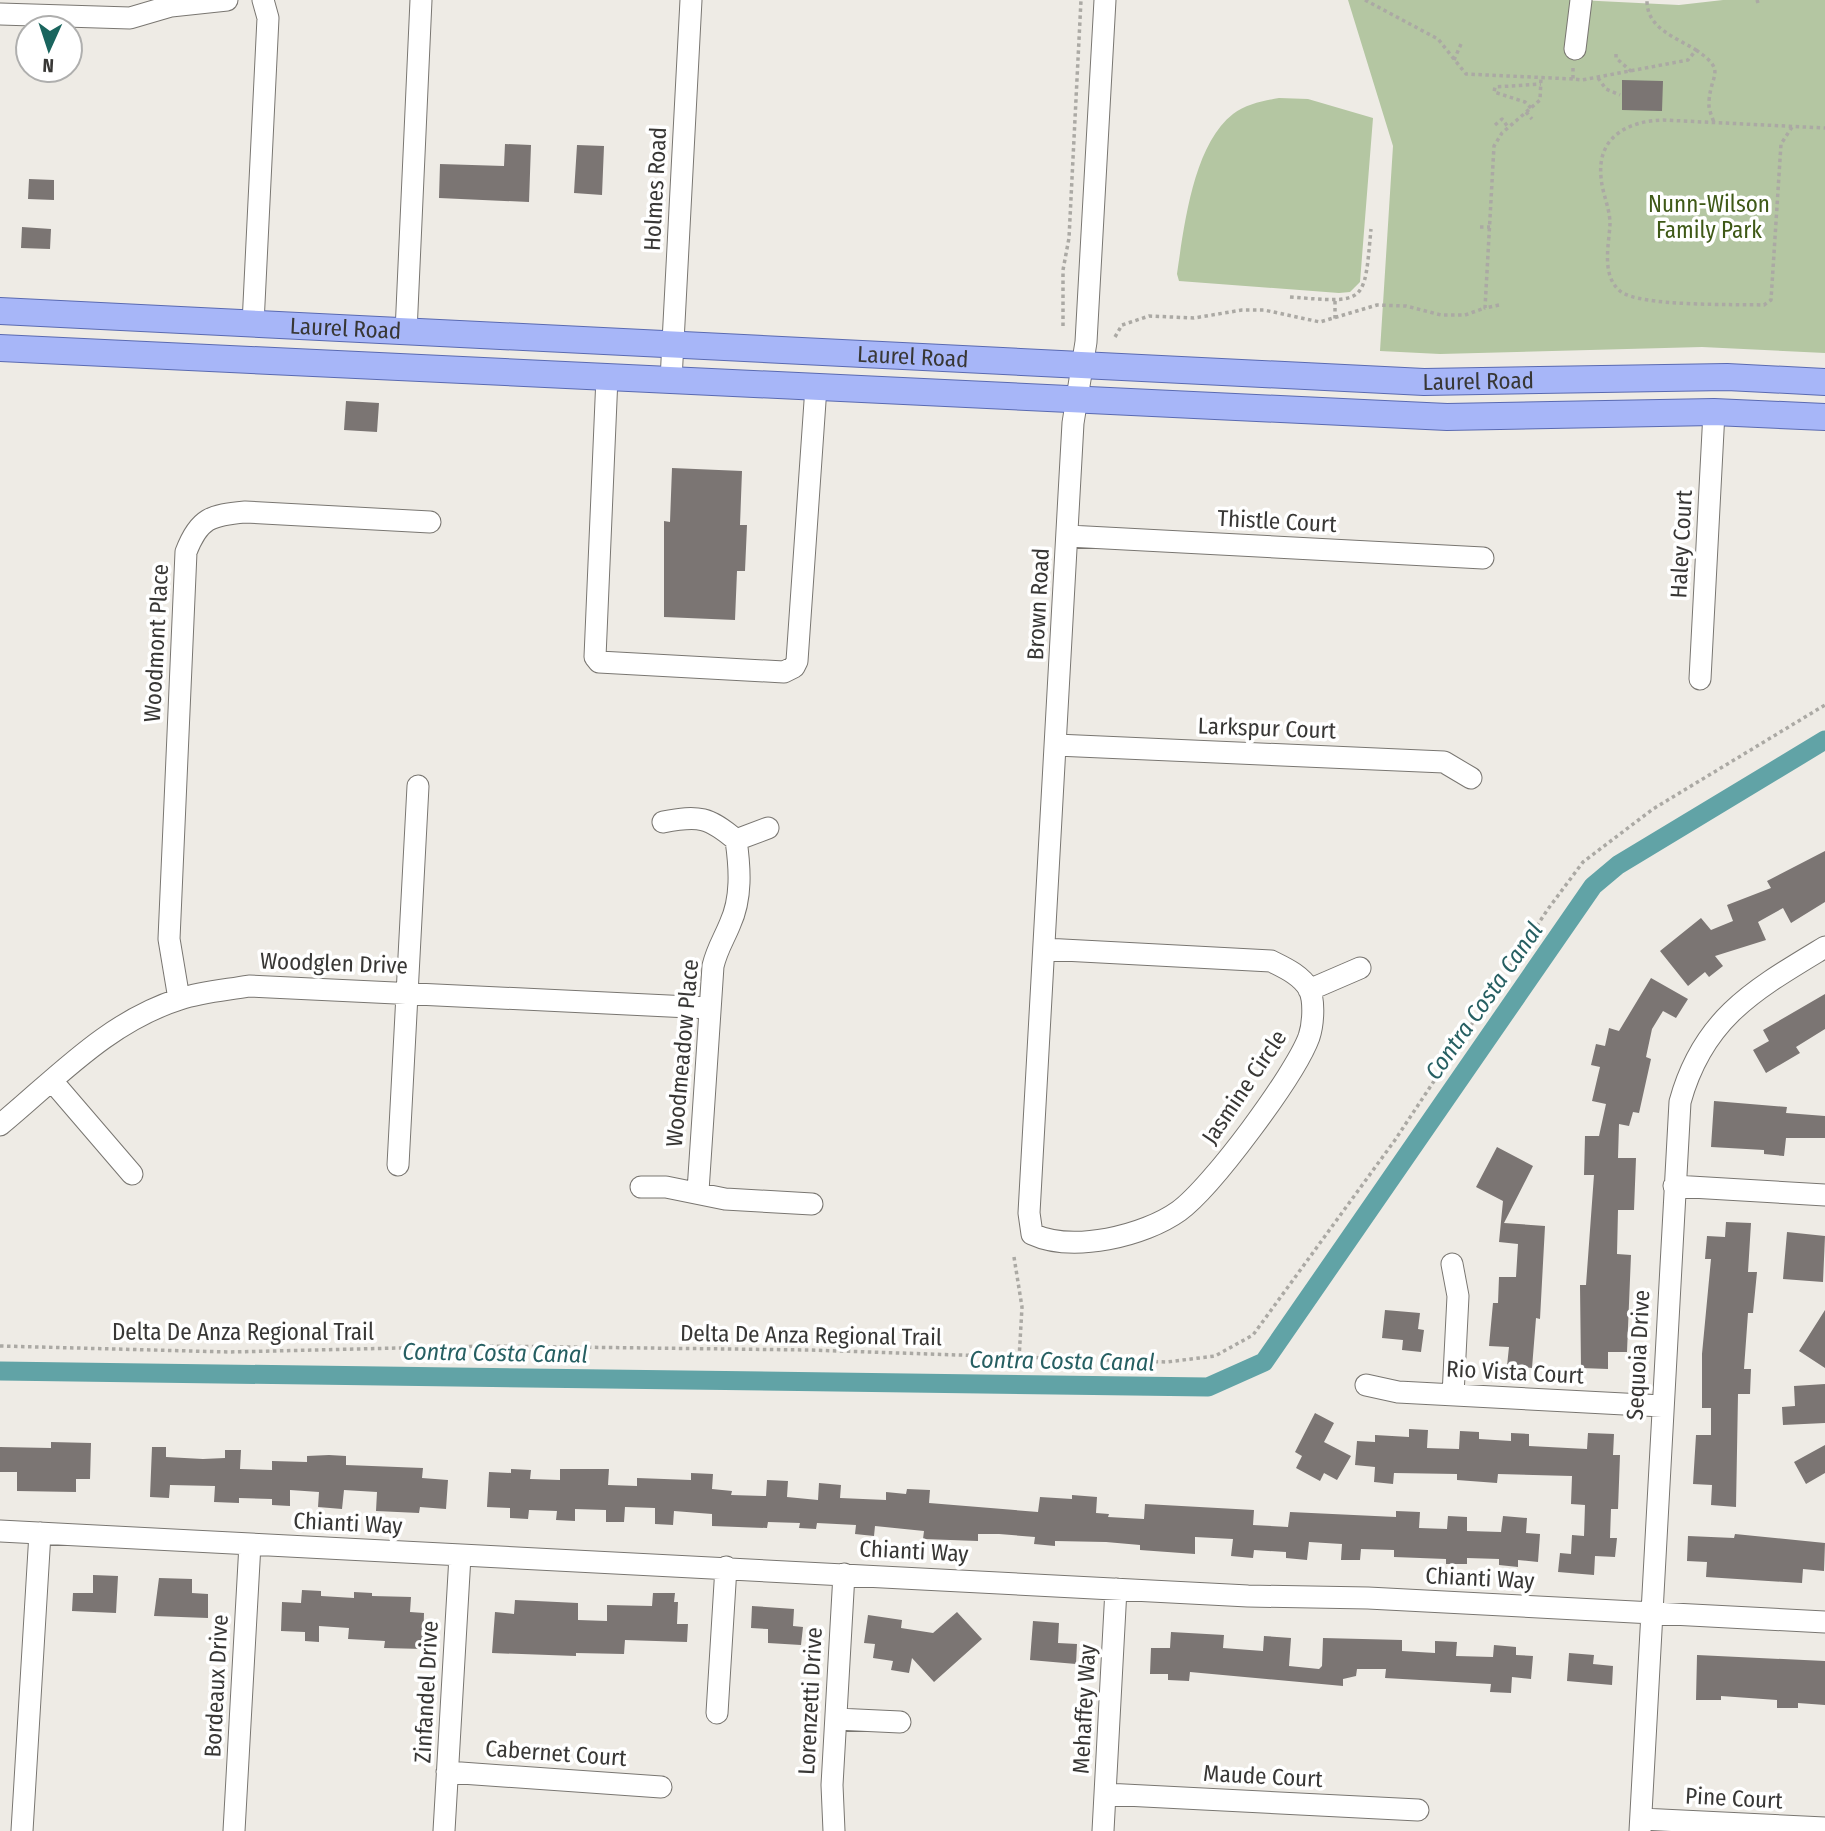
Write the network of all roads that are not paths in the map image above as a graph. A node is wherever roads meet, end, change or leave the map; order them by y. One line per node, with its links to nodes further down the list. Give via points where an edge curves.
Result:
1 (8, 0): 8 (street)
2 (227, 0): 8 (street, via 170,6 130,18)
3 (263, 0): 11 (street, via 268,18)
4 (421, 0): 12 (street)
5 (691, 0): 13 (street, Holmes Road)
6 (1105, 0): 15 (street, Brown Road)
7 (1581, 0): 9 (street)
8 (0, 12)
9 (1574, 49)
10 (0, 311): 11 (main road, Laurel Road)
11 (253, 324): 12 (main road, Laurel Road)
12 (406, 332): 13 (main road, Laurel Road)
13 (673, 344): 15 (main road, Laurel Road); 17 (street, Holmes Road)
14 (0, 348): 16 (main road, Laurel Road)
15 (1082, 366): 18 (main road, Laurel Road, via 1424,382 1727,377); 20 (street, Brown Road)
16 (607, 377): 17 (main road, Laurel Road); 19 (street, via 595,657 599,663 758,671 784,672 797,661)
17 (671, 380): 19 (main road, Laurel Road)
18 (1825, 382)
19 (816, 387): 20 (main road, Laurel Road)
20 (1076, 401): 21 (main road, Laurel Road, via 1447,417); 24 (street, Brown Road)
21 (1714, 412): 22 (main road, Laurel Road); 26 (street, Haley Court)
22 (1825, 417)
23 (430, 522): 38 (street, Woodmont Place, via 245,512 216,514 194,530 187,552 169,939)
24 (1068, 536): 25 (street, Thistle Court); 27 (street, Brown Road)
25 (1483, 558)
26 (1700, 679)
27 (1056, 745): 28 (street, Larkspur Court, via 1444,762); 34 (street, Brown Road)
28 (1471, 778)
29 (418, 786): 37 (street)
30 (663, 821): 32 (street, via 688,817 713,821)
31 (768, 828): 32 (street)
32 (736, 840): 39 (street, Woodmeadow Place, via 740,869 736,907 718,946)
33 (1825, 947): 44 (street, Sequoia Drive, via 1751,992 1707,1039 1686,1079 1680,1102)
34 (1044, 949): 36 (street, via 1271,961 1292,971); 49 (street, Brown Road)
35 (1360, 968): 36 (street)
36 (1309, 990): 49 (street, Jasmine Circle, via 1313,1009 1310,1034 1298,1060 1193,1200 1149,1227 1110,1240 1045,1240 1032,1234)
37 (408, 991): 38 (street, Woodglen Drive, via 249,986); 39 (street, Woodglen Drive); 42 (street)
38 (179, 999): 40 (street, Woodglen Drive, via 126,1023 82,1052)
39 (710, 1007): 46 (street, Woodmeadow Place)
40 (53, 1082): 41 (street, Woodglen Drive); 43 (street)
41 (0, 1125)
42 (398, 1165)
43 (132, 1174)
44 (1674, 1186): 47 (street); 53 (street, Sequoia Drive)
45 (641, 1187): 46 (street)
46 (698, 1191): 48 (street, via 725,1199)
47 (1825, 1195)
48 (812, 1204)
49 (1029, 1213)
50 (1452, 1264): 52 (street, via 1458,1296)
51 (1366, 1385): 52 (street, Rio Vista Court)
52 (1453, 1395): 53 (street, Rio Vista Court)
53 (1662, 1406): 61 (street, Sequoia Drive)
54 (0, 1531): 55 (street, Chianti Way)
55 (40, 1533): 56 (street, Chianti Way); 72 (street)
56 (250, 1544): 57 (street, Chianti Way); 73 (street, Bordeaux Drive)
57 (460, 1556): 58 (street, Chianti Way); 66 (street, Zinfandel Drive)
58 (726, 1567): 59 (street, Chianti Way); 63 (street)
59 (844, 1574): 60 (street, Chianti Way); 64 (street, Lorenzetti Drive)
60 (1116, 1589): 61 (street, Chianti Way); 68 (street, Mehaffey Way)
61 (1652, 1613): 62 (street, Chianti Way); 70 (street, Sequoia Drive)
62 (1825, 1622)
63 (717, 1713)
64 (836, 1718): 65 (street); 75 (street, Lorenzetti Drive)
65 (900, 1722)
66 (447, 1772): 67 (street, Cabernet Court); 74 (street, Zinfandel Drive)
67 (661, 1787)
68 (1105, 1794): 69 (street, Maude Court); 76 (street, Mehaffey Way)
69 (1418, 1810)
70 (1641, 1825): 71 (street, Pine Court)
71 (1825, 1828)
72 (22, 1831)
73 (234, 1831)
74 (444, 1831)
75 (834, 1831)
76 (1103, 1831)

